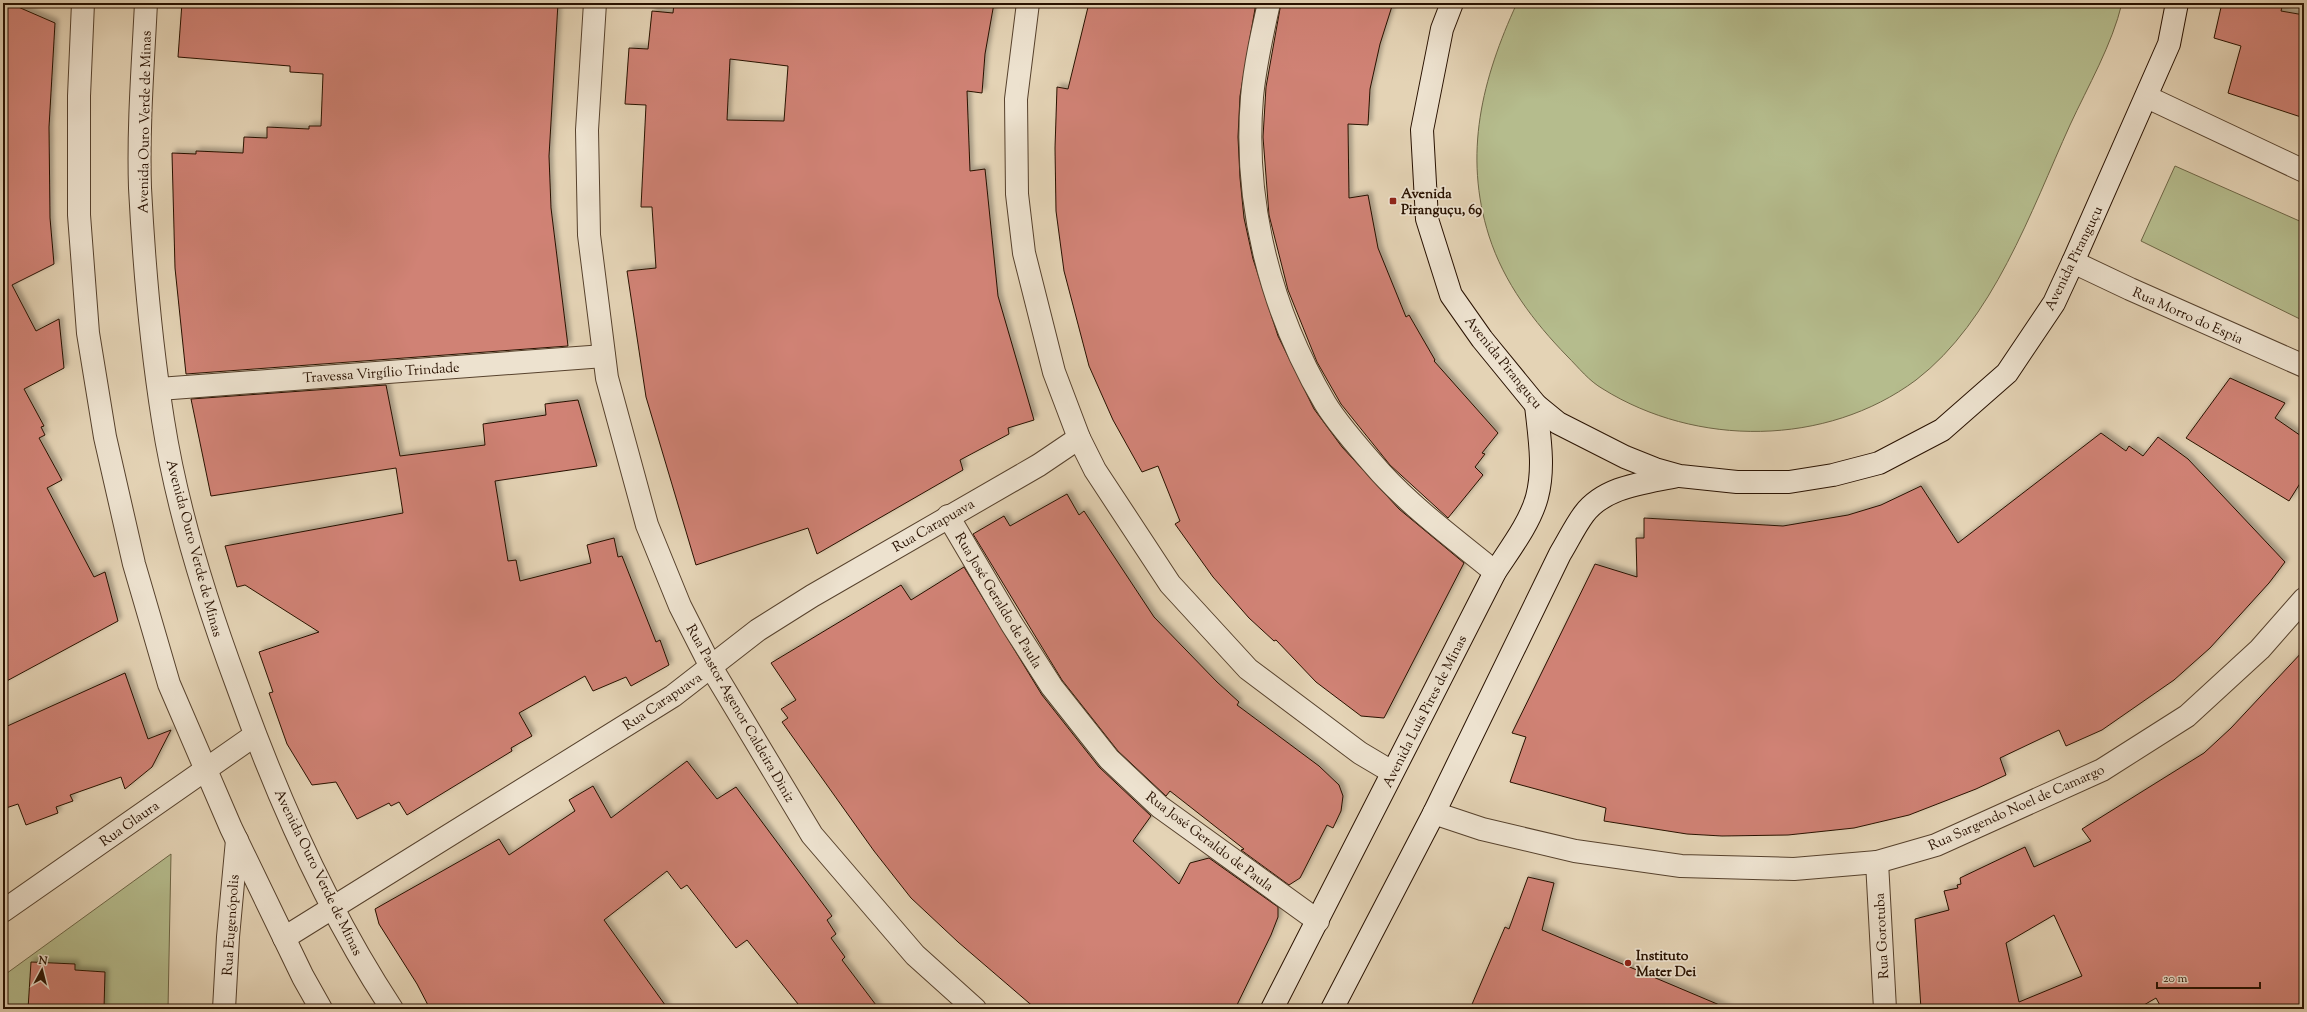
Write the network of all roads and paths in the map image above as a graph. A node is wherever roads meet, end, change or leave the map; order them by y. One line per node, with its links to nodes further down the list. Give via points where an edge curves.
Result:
1 (83, 3): 22 (street, via 79,96 79,215 88,333 105,437 134,564 169,684)
2 (146, 3): 13 (street, Avenida Ouro Verde de Minas, via 140,186)
3 (596, 3): 11 (street, Rua Pastor Agenor Caldeira Diniz, via 587,130 589,235)
4 (1028, 3): 15 (street, via 1016,99 1018,209 1024,253 1052,365)
5 (1269, 3): 18 (street, via 1255,74 1250,143 1257,221 1264,257 1284,320 1298,353 1326,405 1381,472 1416,507)
6 (1452, 3): 14 (street, Avenida Piranguçu, via 1442,29 1422,130 1427,219 1451,295 1482,339)
7 (2177, 3): 8 (street, Avenida Piranguçu, via 2169,44)
8 (2147, 97): 9 (street); 10 (street, Avenida Piranguçu)
9 (2304, 171)
10 (2073, 262): 12 (street, Rua Morro do Espia); 16 (street, Avenida Piranguçu, via 2054,303 2007,373 1942,430 1879,463 1833,475 1789,482 1737,482)
11 (604, 356): 13 (street, Travessa Virgílio Trindade); 20 (street, Rua Pastor Agenor Caldeira Diniz, via 607,378 647,525 680,606)
12 (2304, 366)
13 (159, 388): 21 (street, Avenida Ouro Verde de Minas, via 178,494 211,615)
14 (1536, 405): 16 (street, Avenida Piranguçu, via 1558,423 1596,444 1625,458); 18 (street, Avenida Luís Pires de Minas, via 1541,454 1537,497 1524,526)
15 (1079, 438): 17 (street, Rua Carapuava, via 1039,465); 23 (street, via 1095,470 1170,584 1248,669 1360,753)
16 (1680, 476): 24 (street, via 1623,488 1601,498 1585,513 1560,554)
17 (948, 516): 20 (street, Rua Carapuava, via 758,630); 29 (street, Rua José Geraldo de Paula, via 1052,687 1109,759 1160,807)
18 (1495, 572): 23 (street, Avenida Luís Pires de Minas)
19 (2304, 598): 26 (street, Rua Sargendo Noel de Camargo, via 2260,649 2187,716 2102,770 1936,845)
20 (711, 667): 27 (street, Rua Carapuava, via 673,696); 34 (street, Rua Pastor Agenor Caldeira Diniz, via 812,835 915,955)
21 (255, 735): 22 (street, Rua Glaura); 27 (street, Avenida Ouro Verde de Minas, via 292,823)
22 (206, 769): 25 (street); 28 (street, Rua Glaura)
23 (1392, 772): 29 (street, Avenida Luís Pires de Minas)
24 (1434, 813): 26 (street, Rua Sargendo Noel de Camargo, via 1482,829 1574,850 1681,866 1794,869); 36 (street)
25 (237, 840): 30 (street); 31 (street, Rua Eugenópolis)
26 (1877, 862): 37 (street, Rua Gorotuba)
27 (333, 906): 30 (street, Rua Carapuava); 33 (street, Avenida Ouro Verde de Minas, via 375,984)
28 (3, 911)
29 (1318, 921): 35 (street, Avenida Luís Pires de Minas)
30 (284, 938): 32 (street)
31 (224, 1009)
32 (321, 1009)
33 (392, 1009)
34 (975, 1009)
35 (1272, 1009)
36 (1332, 1009)
37 (1885, 1009)

